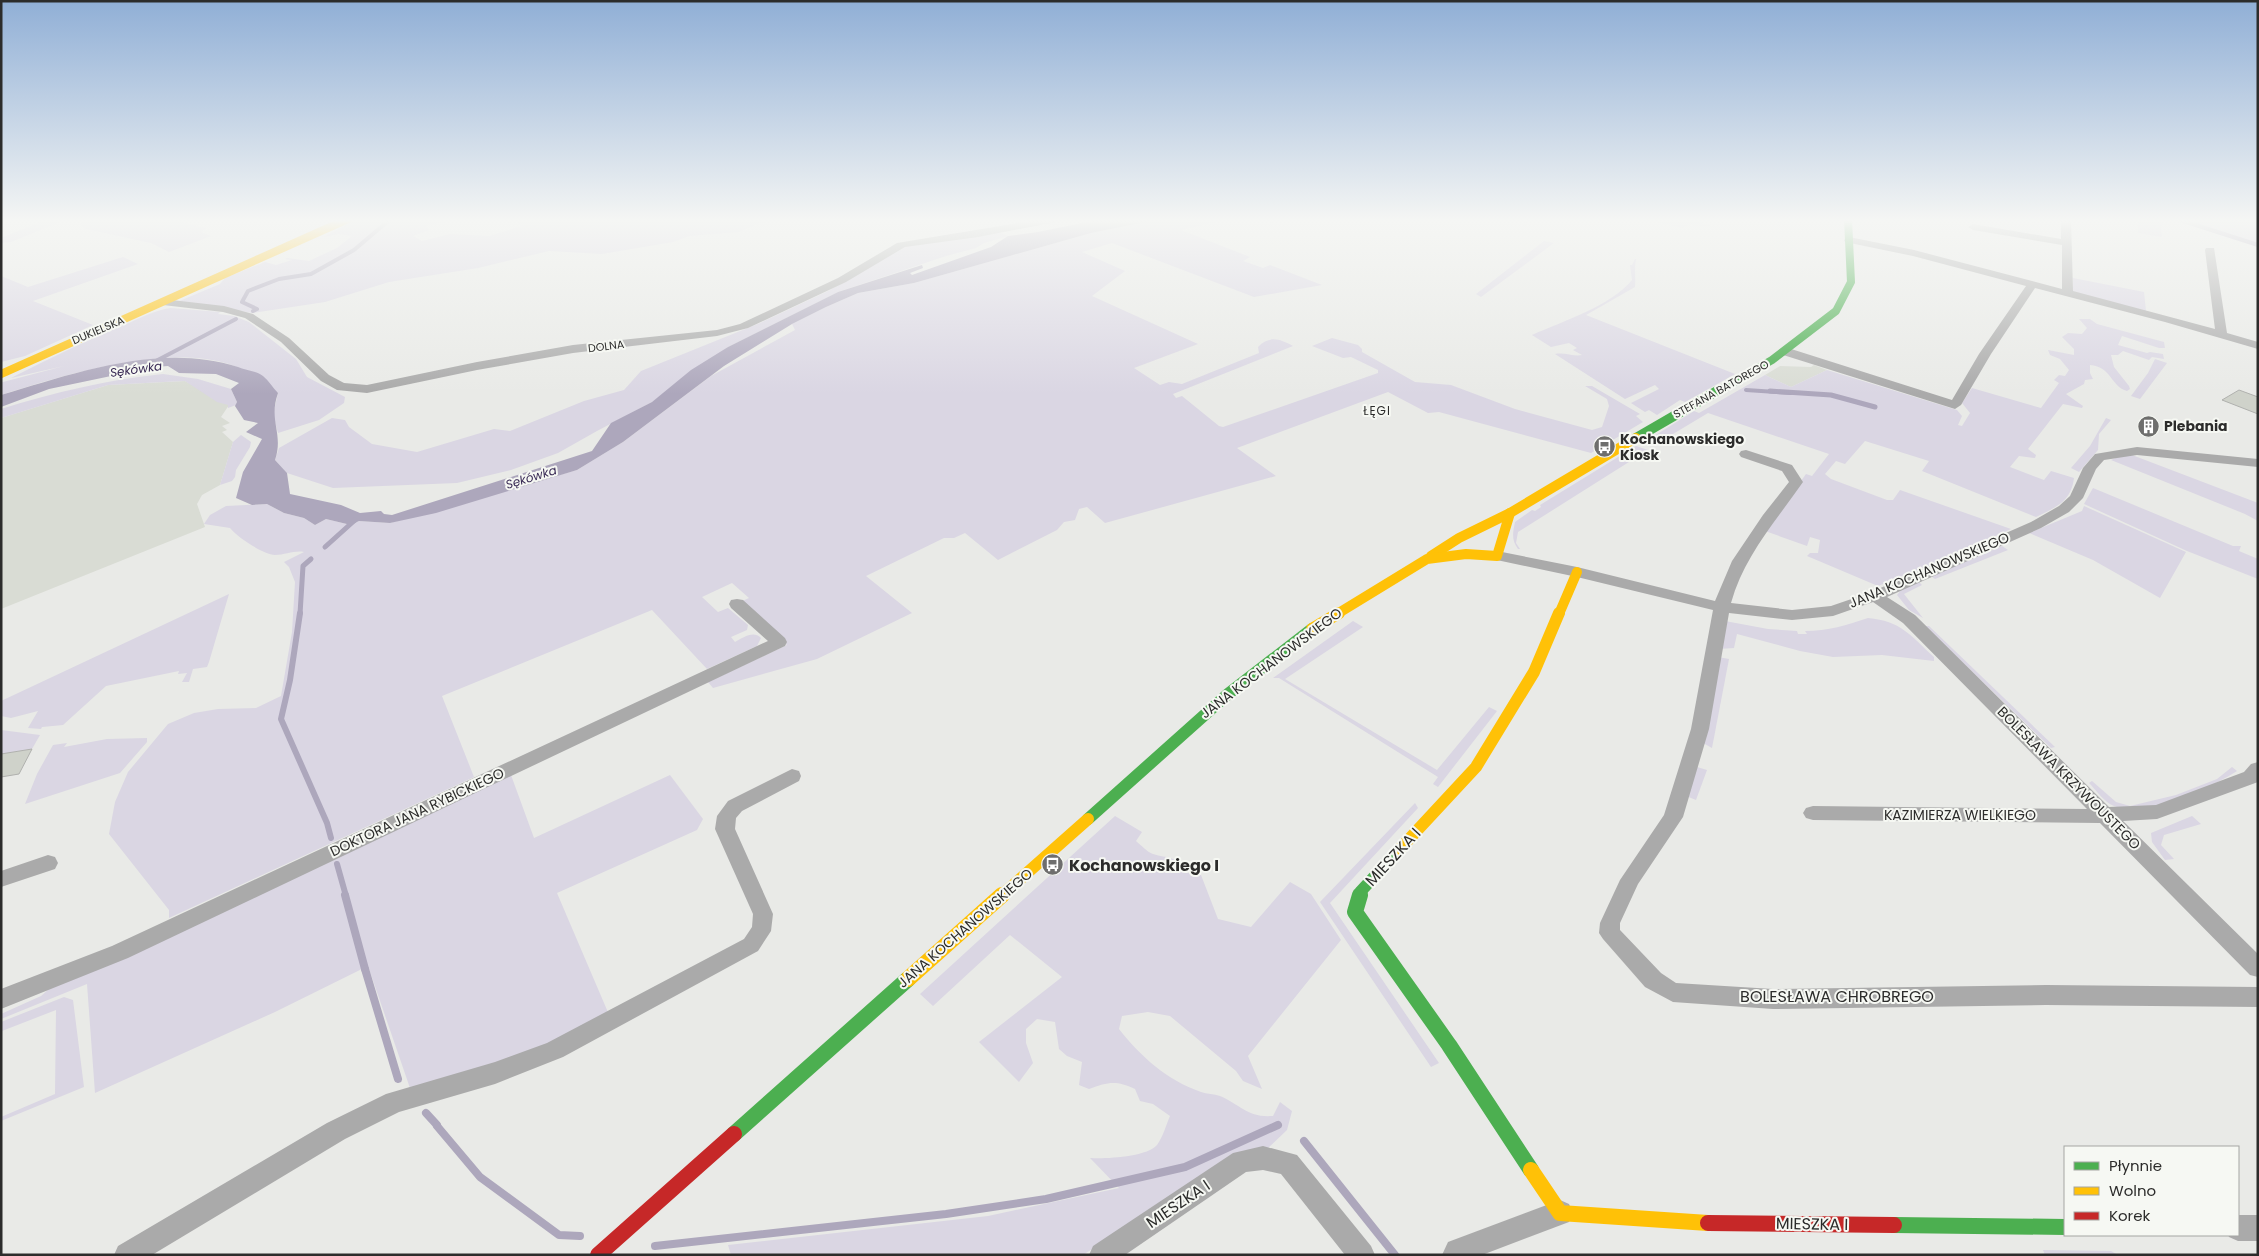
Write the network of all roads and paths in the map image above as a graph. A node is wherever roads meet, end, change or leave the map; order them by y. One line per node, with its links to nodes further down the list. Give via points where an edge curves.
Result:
1 (220, 278): 9 (street, DUKIELSKA)
2 (846, 278): 9 (street, DOLNA, via 744,326 717,333 573,349 367,389 341,388 325,378 285,340 250,316 224,309)
3 (1851, 278): 12 (street, STEFANA BATOREGO, via 1838,309)
4 (2007, 278): 7 (street)
5 (2067, 278): 8 (street)
6 (2214, 278): 10 (street)
7 (2032, 284): 8 (street); 12 (street, via 1955,405)
8 (2068, 294): 10 (street)
9 (163, 302): 13 (street, DUKIELSKA)
10 (2221, 334): 11 (street)
11 (2258, 346)
12 (1784, 351): 17 (street, STEFANA BATOREGO)
13 (7, 368): 14 (street, DUKIELSKA)
14 (1, 374)
15 (1746, 454): 25 (street, BOLESŁAWA CHROBREGO, via 1786,468 1796,482 1740,561)
16 (2258, 463): 23 (street, JANA KOCHANOWSKIEGO, via 2137,450 2100,457 2090,468 2076,498 2064,509 2036,525)
17 (1510, 513): 18 (street, STEFANA BATOREGO); 20 (street)
18 (1459, 538): 19 (street); 21 (street, STEFANA BATOREGO)
19 (1477, 555): 20 (street, JANA KOCHANOWSKIEGO); 21 (street, JANA KOCHANOWSKIEGO)
20 (1497, 556): 22 (street, JANA KOCHANOWSKIEGO)
21 (1427, 559): 40 (street, JANA KOCHANOWSKIEGO, via 1320,623 1228,694)
22 (1577, 572): 25 (street, JANA KOCHANOWSKIEGO); 35 (street, MIESZKA I, via 1534,672 1476,767 1361,891 1355,912)
23 (1875, 596): 25 (street, JANA KOCHANOWSKIEGO, via 1833,611 1792,615); 29 (street, BOLESŁAWA KRZYWOUSTEGO, via 1909,619)
24 (737, 604): 34 (street, DOKTORA JANA RYBICKIEGO, via 779,642 129,948)
25 (1721, 607): 33 (street, BOLESŁAWA CHROBREGO, via 1700,729 1673,817 1630,880 1610,923 1610,933 1653,980 1673,992 1773,999 2046,995)
26 (2258, 769): 29 (street, KAZIMIERZA WIELKIEGO, via 2251,777 2157,812)
27 (792, 776): 39 (street, via 735,806 727,816 725,829 763,914 760,934 751,944 555,1050 495,1073 394,1102 336,1131)
28 (1813, 813): 29 (street, KAZIMIERZA WIELKIEGO)
29 (2107, 816): 32 (street, BOLESŁAWA KRZYWOUSTEGO)
30 (48, 863): 31 (street)
31 (1, 879)
32 (2258, 968)
33 (2258, 998)
34 (1, 999)
35 (1560, 1213): 36 (street, MIESZKA I, via 1690,1223); 43 (street, MIESZKA I, via 1457,1251)
36 (2064, 1226)
37 (2239, 1228): 38 (street)
38 (2258, 1228)
39 (127, 1255)
40 (598, 1255)
41 (1102, 1255): 42 (street, MIESZKA I, via 1242,1161 1263,1158 1288,1163)
42 (1362, 1255)
43 (1454, 1255)

